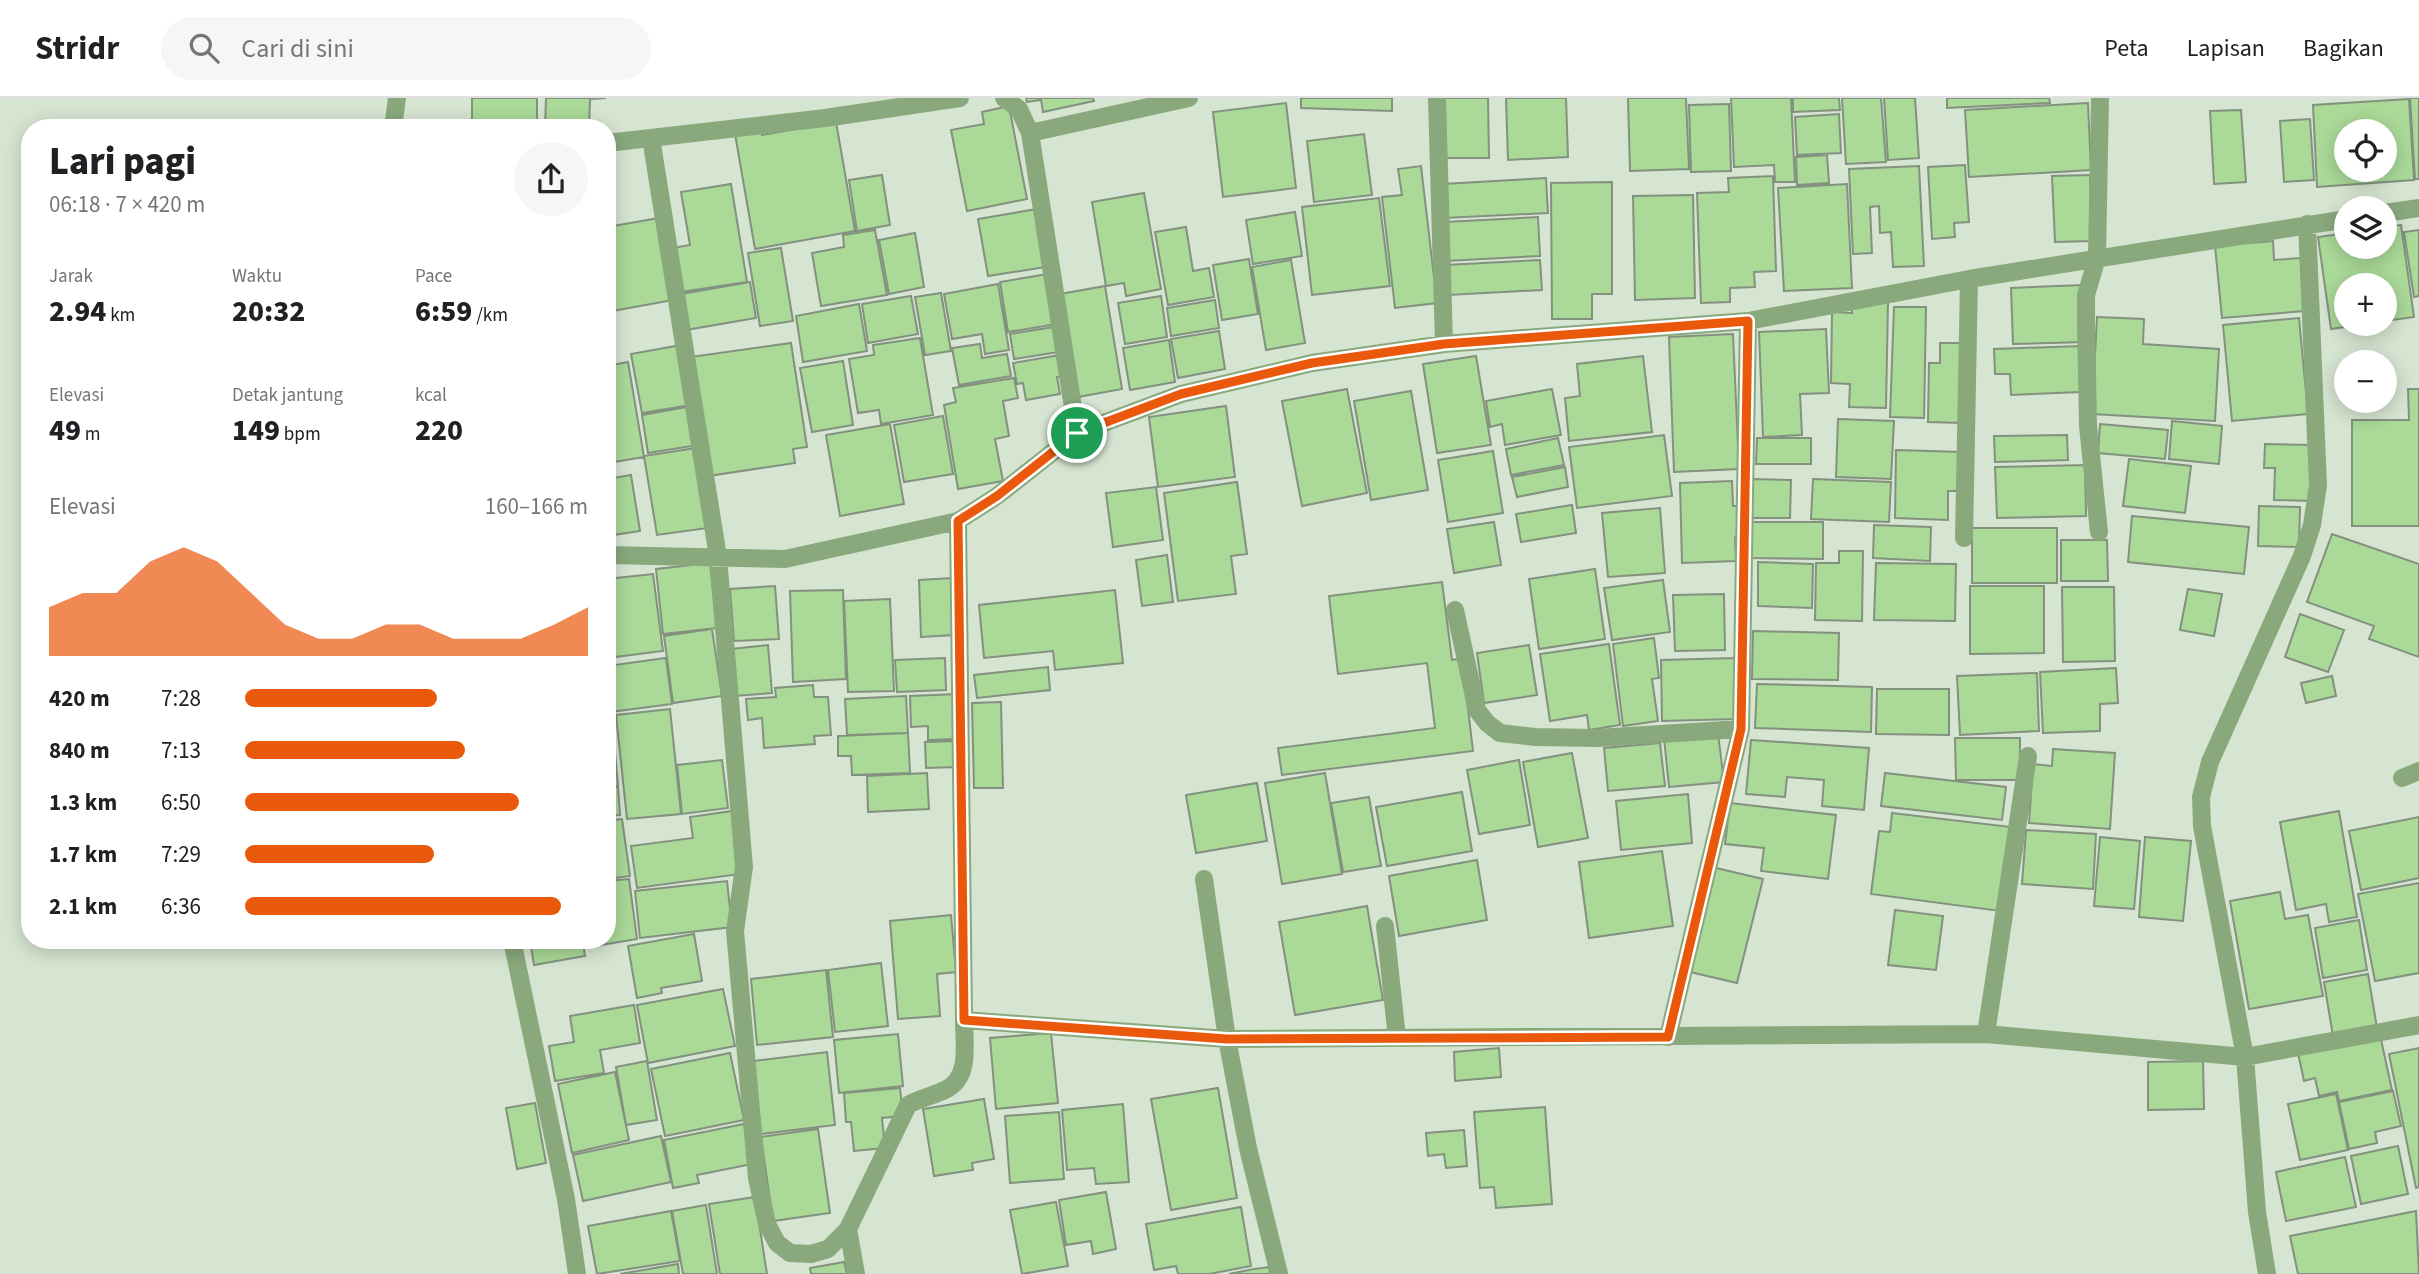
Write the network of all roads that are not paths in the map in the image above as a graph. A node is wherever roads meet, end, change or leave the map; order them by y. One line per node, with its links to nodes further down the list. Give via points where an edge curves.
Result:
1 (397, 98): 7 (street)
2 (965, 98): 9 (street)
3 (1004, 98): 8 (street, via 1019,109)
4 (1189, 98): 8 (street)
5 (1437, 98): 18 (street)
6 (2100, 98): 15 (street)
7 (394, 119)
8 (1030, 133): 19 (street)
9 (651, 138): 10 (street); 24 (street)
10 (616, 142)
11 (2419, 208): 12 (street)
12 (2397, 211)
13 (2334, 221): 14 (street)
14 (2307, 224): 15 (street); 37 (street, via 2318,485 2312,525 2210,762 2201,797 2202,826)
15 (2097, 258): 16 (street); 21 (street, via 2086,295 2086,322 2088,426)
16 (1969, 279): 17 (street); 22 (street)
17 (1748, 321): 18 (street); 26 (street)
18 (1444, 344): 19 (street, via 1312,363 1181,394)
19 (1077, 433): 20 (street)
20 (958, 521): 24 (street, via 785,559); 31 (street)
21 (2099, 532)
22 (1964, 538)
23 (616, 555): 24 (street)
24 (718, 557): 38 (street, via 744,867 735,931 757,1178 767,1224 777,1243 790,1253 828,1249)
25 (1455, 610): 26 (street, via 1477,710 1500,733 1597,738)
26 (1741, 729): 34 (street)
27 (2028, 756): 33 (street)
28 (1204, 879): 36 (street)
29 (1385, 926): 35 (street)
30 (514, 949): 39 (street, via 566,1199)
31 (964, 1020): 36 (street); 38 (street, via 963,1074 943,1091 908,1105)
32 (2419, 1026): 37 (street)
33 (1986, 1034): 34 (street); 37 (street)
34 (1668, 1037): 35 (street)
35 (1397, 1038): 36 (street)
36 (1227, 1039): 41 (street)
37 (2245, 1057): 42 (street, via 2257,1212)
38 (848, 1229): 40 (street)
39 (577, 1274)
40 (856, 1274)
41 (1279, 1274)
42 (2267, 1274)

